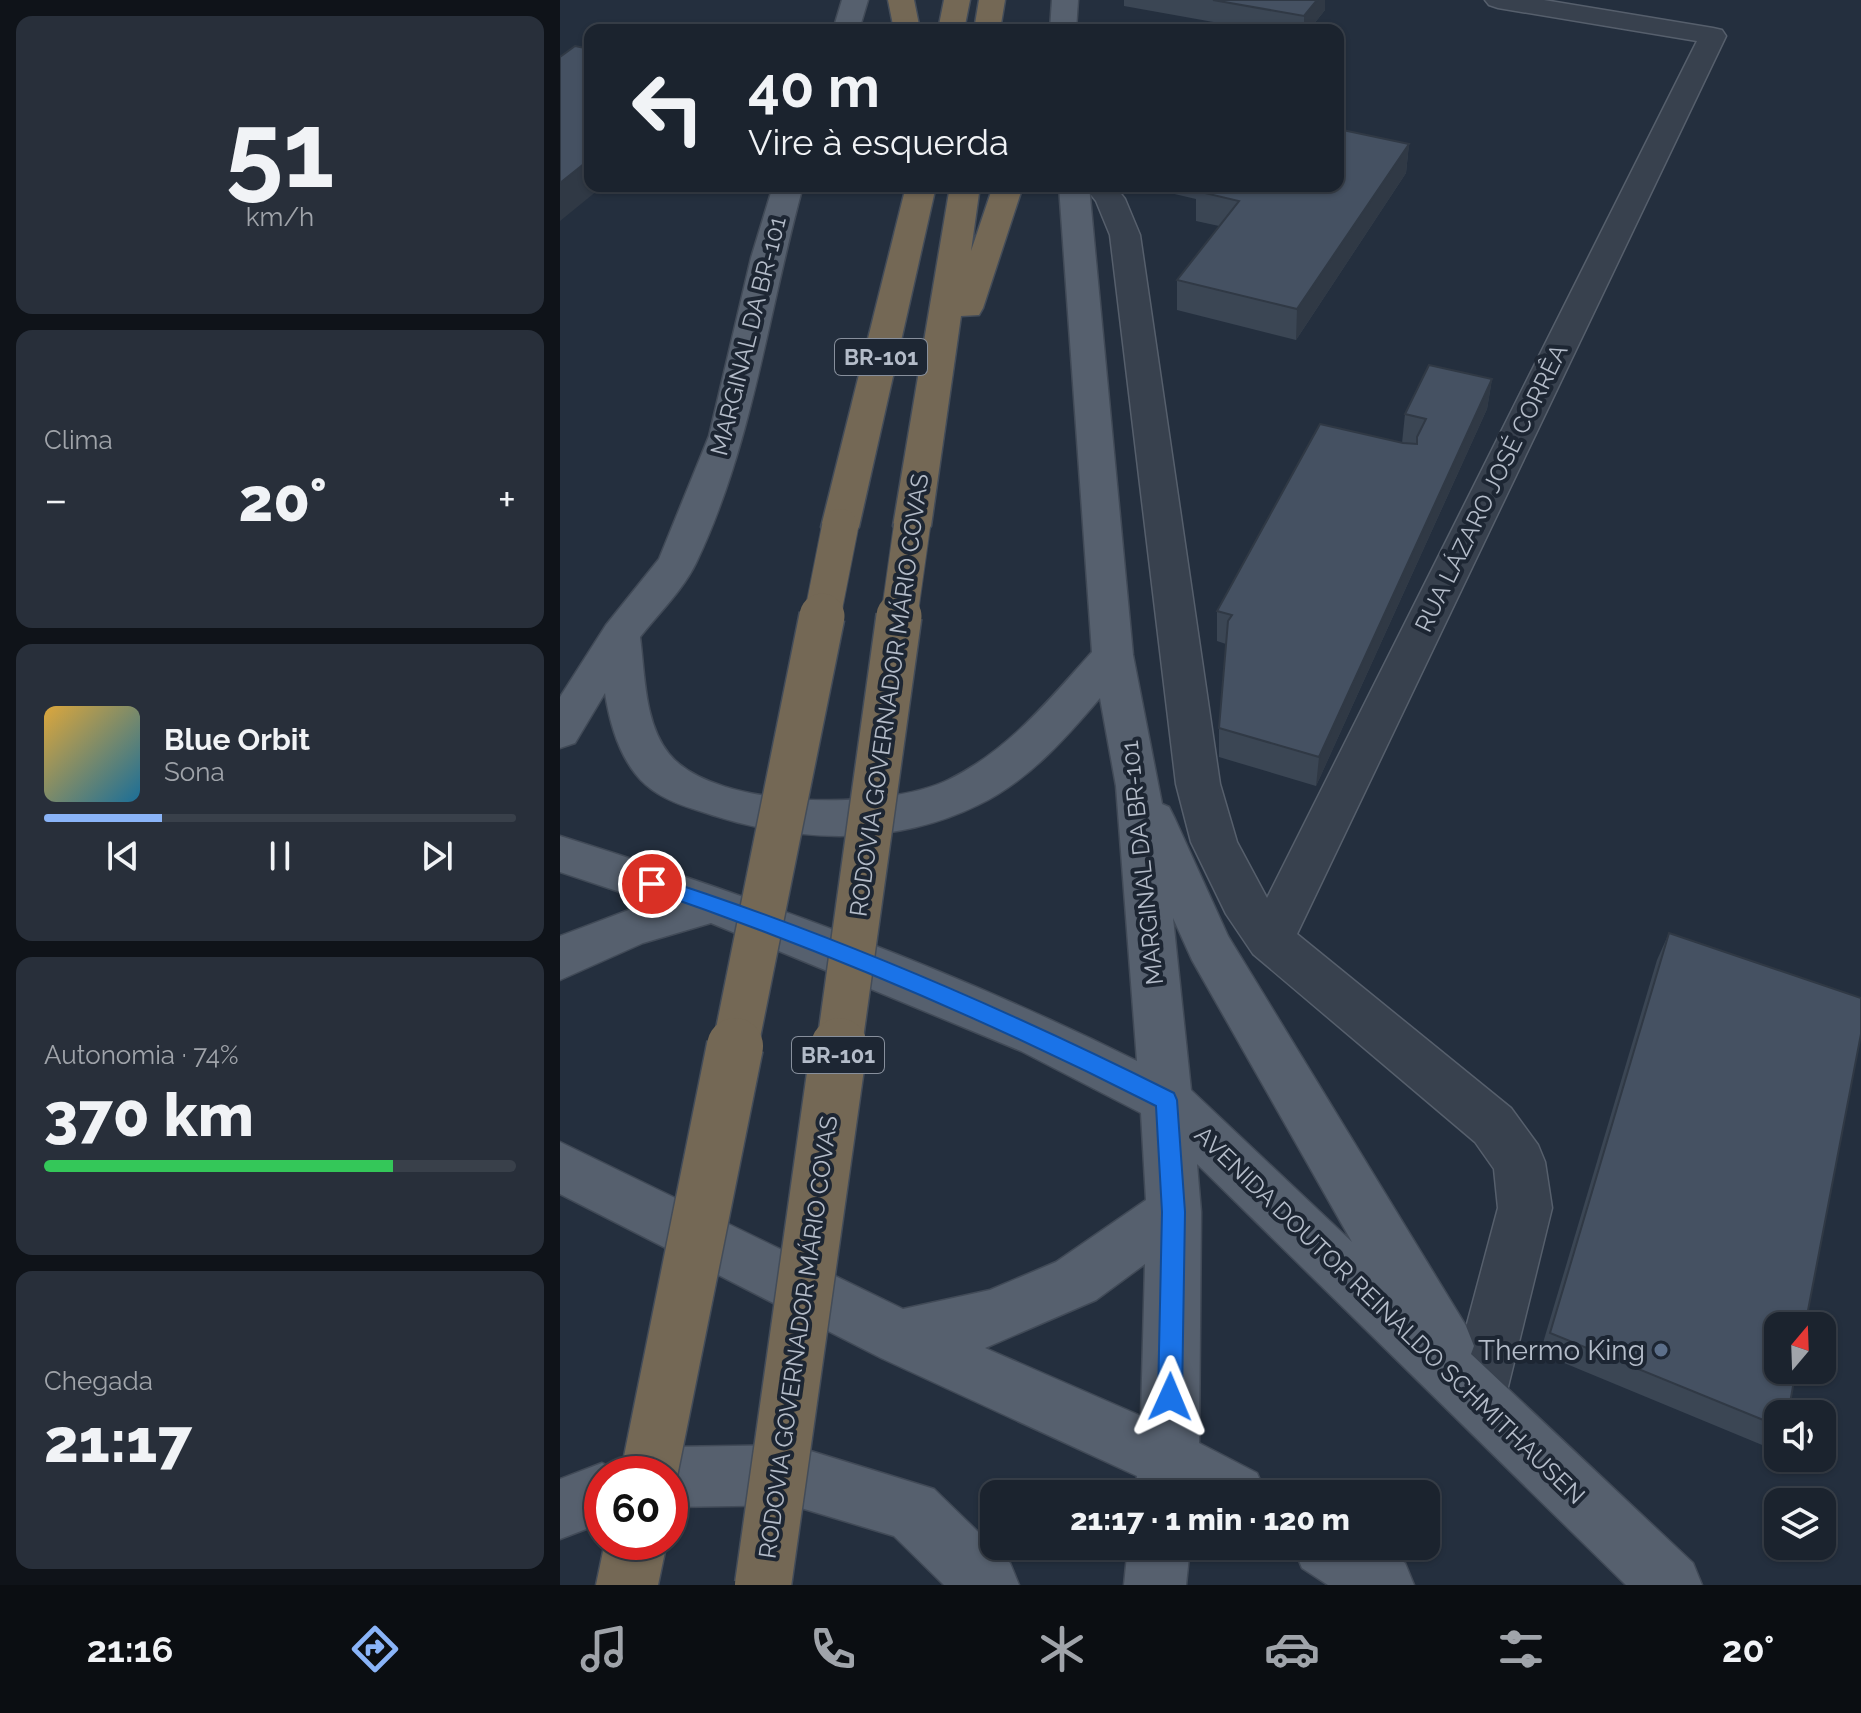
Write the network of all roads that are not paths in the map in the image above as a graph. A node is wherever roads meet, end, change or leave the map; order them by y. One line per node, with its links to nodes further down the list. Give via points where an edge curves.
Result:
1 (855, 0): 7 (main road)
2 (901, 0): 8 (highway)
3 (957, 0): 9 (highway)
4 (992, 0): 10 (highway)
5 (1065, 0): 11 (main road)
6 (1498, 0): 26 (street, RUA LÁZARO JOSÉ CORRÊA, via 1713,36)
7 (848, 24)
8 (906, 24)
9 (952, 24)
10 (988, 24)
11 (1063, 24)
12 (786, 192): 19 (main road, MARGINAL DA BR-101, via 727,436 676,564)
13 (920, 192): 33 (highway, BR-101, bridge, via 840,527)
14 (964, 192): 18 (highway, RODOVIA GOVERNADOR MÁRIO COVAS / BR-101)
15 (1006, 192): 18 (highway)
16 (1074, 192): 20 (main road, MARGINAL DA BR-101)
17 (1104, 192): 26 (street, via 1125,235 1198,784 1214,842 1242,900)
18 (932, 413): 42 (highway, RODOVIA GOVERNADOR MÁRIO COVAS / BR-101, bridge)
19 (620, 635): 20 (main road, via 633,734 657,770 696,793 757,812 826,820 891,817 992,777 1038,741); 21 (main road); 22 (main road, MARGINAL DA BR-101)
20 (1113, 655): 23 (main road, MARGINAL DA BR-101)
21 (560, 671)
22 (560, 732)
23 (1138, 786): 28 (main road, MARGINAL DA BR-101); 32 (main road, via 1209,946)
24 (560, 854): 25 (main road, AVENIDA DOUTOR REINALDO SCHMITHAUSEN)
25 (712, 903): 27 (main road, via 632,927); 28 (main road, AVENIDA DOUTOR REINALDO SCHMITHAUSEN, via 1039,1036)
26 (1270, 940): 32 (street, via 1493,1125 1519,1162 1525,1208)
27 (560, 960)
28 (1166, 1100): 30 (main road, MARGINAL DA BR-101); 32 (main road, AVENIDA DOUTOR REINALDO SCHMITHAUSEN)
29 (560, 1167): 31 (main road)
30 (1174, 1212): 31 (main road, via 1076,1281 992,1318); 34 (main road, MARGINAL DA BR-101)
31 (901, 1338): 34 (main road, via 1103,1432)
32 (1477, 1395): 46 (main road, AVENIDA DOUTOR REINALDO SCHMITHAUSEN)
33 (653, 1456)
34 (1167, 1476)
35 (688, 1477): 43 (main road, via 791,1475 912,1511)
36 (584, 1500): 37 (main road)
37 (560, 1509)
38 (632, 1560): 41 (highway)
39 (1158, 1560): 44 (main road)
40 (1345, 1560): 45 (main road)
41 (627, 1585)
42 (763, 1585)
43 (988, 1585)
44 (1155, 1585)
45 (1383, 1585)
46 (1671, 1585)

